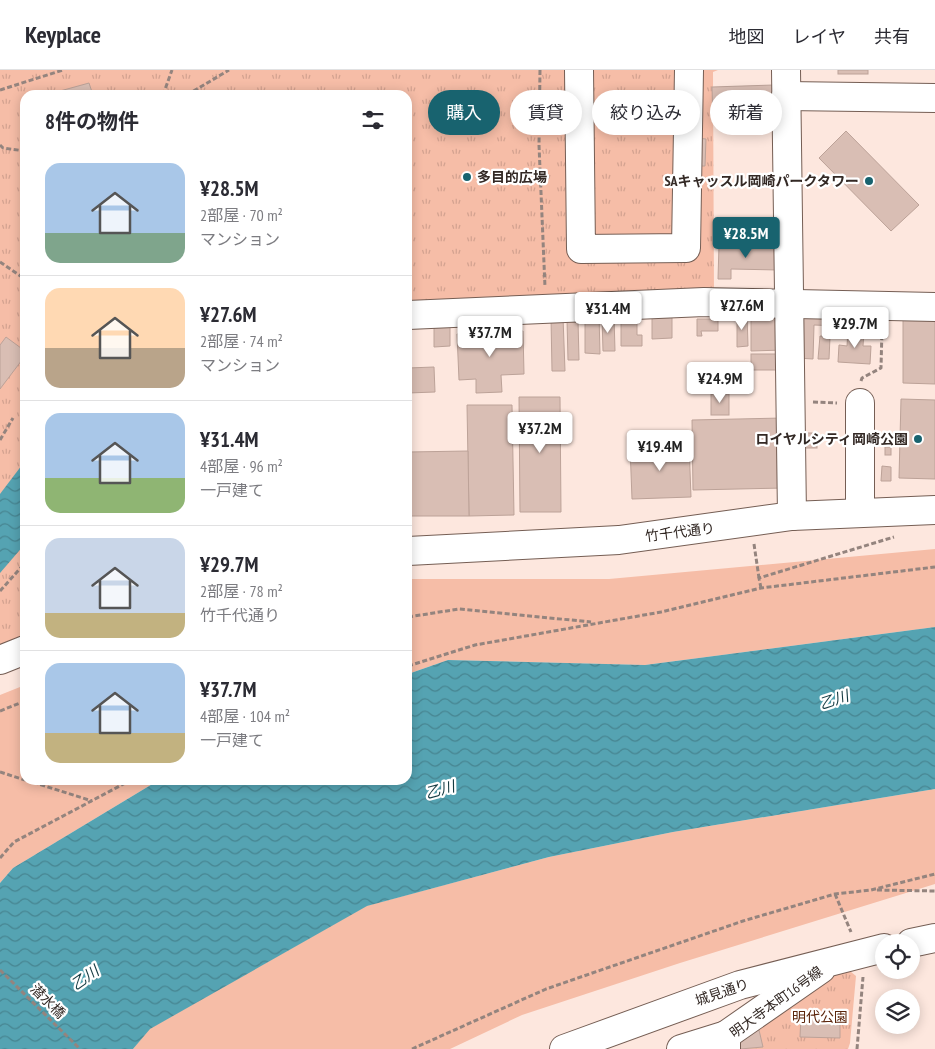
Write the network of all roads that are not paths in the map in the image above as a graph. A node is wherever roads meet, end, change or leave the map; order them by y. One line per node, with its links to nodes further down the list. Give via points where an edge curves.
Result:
1 (579, 70): 2 (street, via 581,249 686,248)
2 (688, 70)
3 (786, 83): 4 (street); 5 (street)
4 (935, 98)
5 (790, 305): 6 (street); 7 (street, via 704,302); 11 (street)
6 (935, 307)
7 (412, 314)
8 (860, 403): 10 (street)
9 (935, 510): 10 (street, 竹千代通り)
10 (860, 512): 11 (street, 竹千代通り)
11 (792, 516): 12 (street, 竹千代通り, via 619,540)
12 (416, 550)
13 (20, 652): 14 (street)
14 (0, 660)
15 (935, 938): 16 (street)
16 (920, 941)
17 (859, 954): 18 (street, 明大寺本町16号線); 19 (street, 城見通り, via 740,985)
18 (726, 1042): 20 (street, 明大寺本町16号線)
19 (564, 1049)
20 (681, 1049)

